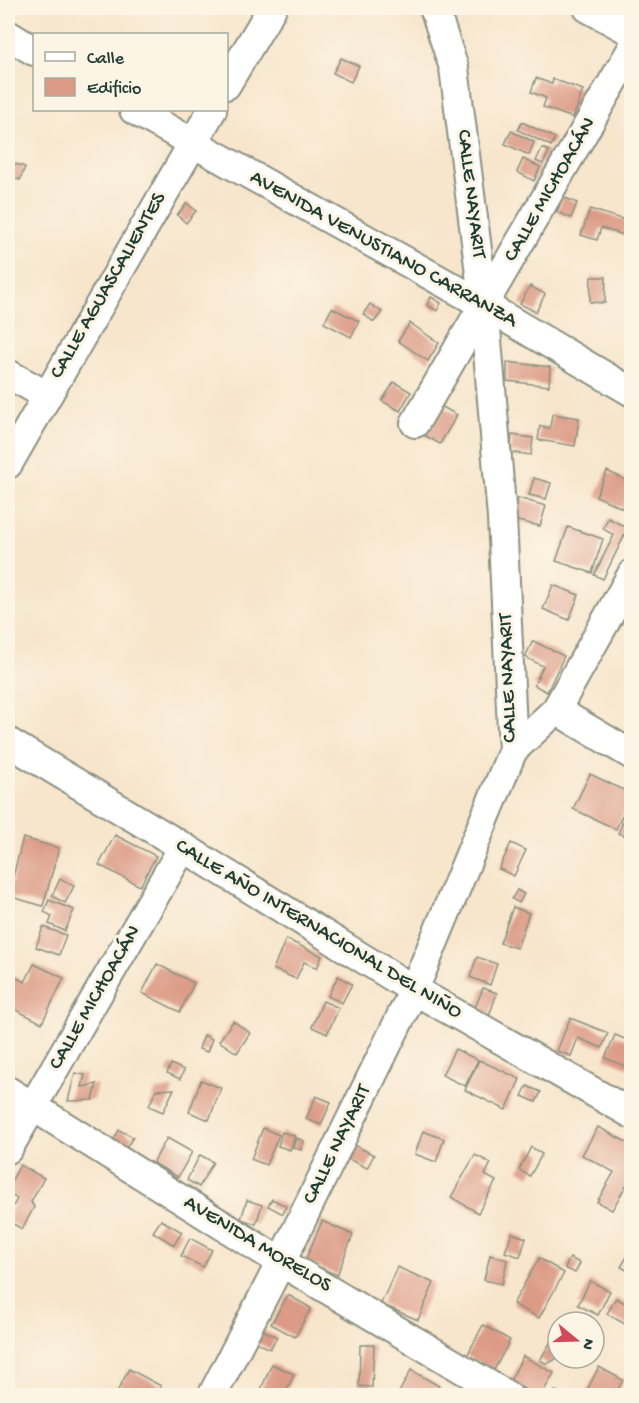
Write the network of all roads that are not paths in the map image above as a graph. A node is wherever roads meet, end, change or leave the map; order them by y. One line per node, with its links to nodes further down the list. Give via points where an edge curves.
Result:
1 (272, 8): 8 (street)
2 (434, 8): 12 (street, CALLE NAYARIT, via 454,68)
3 (588, 8): 4 (street)
4 (632, 32)
5 (8, 35): 7 (street)
6 (632, 49): 12 (street, CALLE MICHOACÁN)
7 (33, 50)
8 (228, 82)
9 (136, 111): 11 (street, AVENIDA VENUSTIANO CARRANZA)
10 (211, 111): 11 (street, CALLE AGUASCALIENTES)
11 (192, 144): 12 (street, AVENIDA VENUSTIANO CARRANZA); 15 (street, CALLE AGUASCALIENTES)
12 (484, 305): 14 (street, AVENIDA VENUSTIANO CARRANZA); 16 (street, CALLE MICHOACÁN); 21 (street, CALLE NAYARIT, via 501,518)
13 (8, 374): 15 (street)
14 (632, 392)
15 (46, 395): 17 (street, CALLE AGUASCALIENTES)
16 (415, 423)
17 (8, 464)
18 (632, 574): 19 (street)
19 (556, 711): 21 (street); 22 (street)
20 (8, 742): 23 (street, CALLE AÑO INTERNACIONAL DEL NIÑO)
21 (513, 750): 24 (street, CALLE NAYARIT)
22 (632, 755)
23 (183, 847): 24 (street, CALLE AÑO INTERNACIONAL DEL NIÑO); 26 (street, CALLE MICHOACÁN)
24 (414, 990): 27 (street, CALLE AÑO INTERNACIONAL DEL NIÑO); 29 (street, CALLE NAYARIT)
25 (8, 1091): 26 (street, AVENIDA MORELOS)
26 (33, 1107): 28 (street, CALLE MICHOACÁN); 29 (street, AVENIDA MORELOS)
27 (632, 1114)
28 (8, 1149)
29 (281, 1262): 30 (street, CALLE NAYARIT); 31 (street, AVENIDA MORELOS)
30 (212, 1395)
31 (508, 1395)

